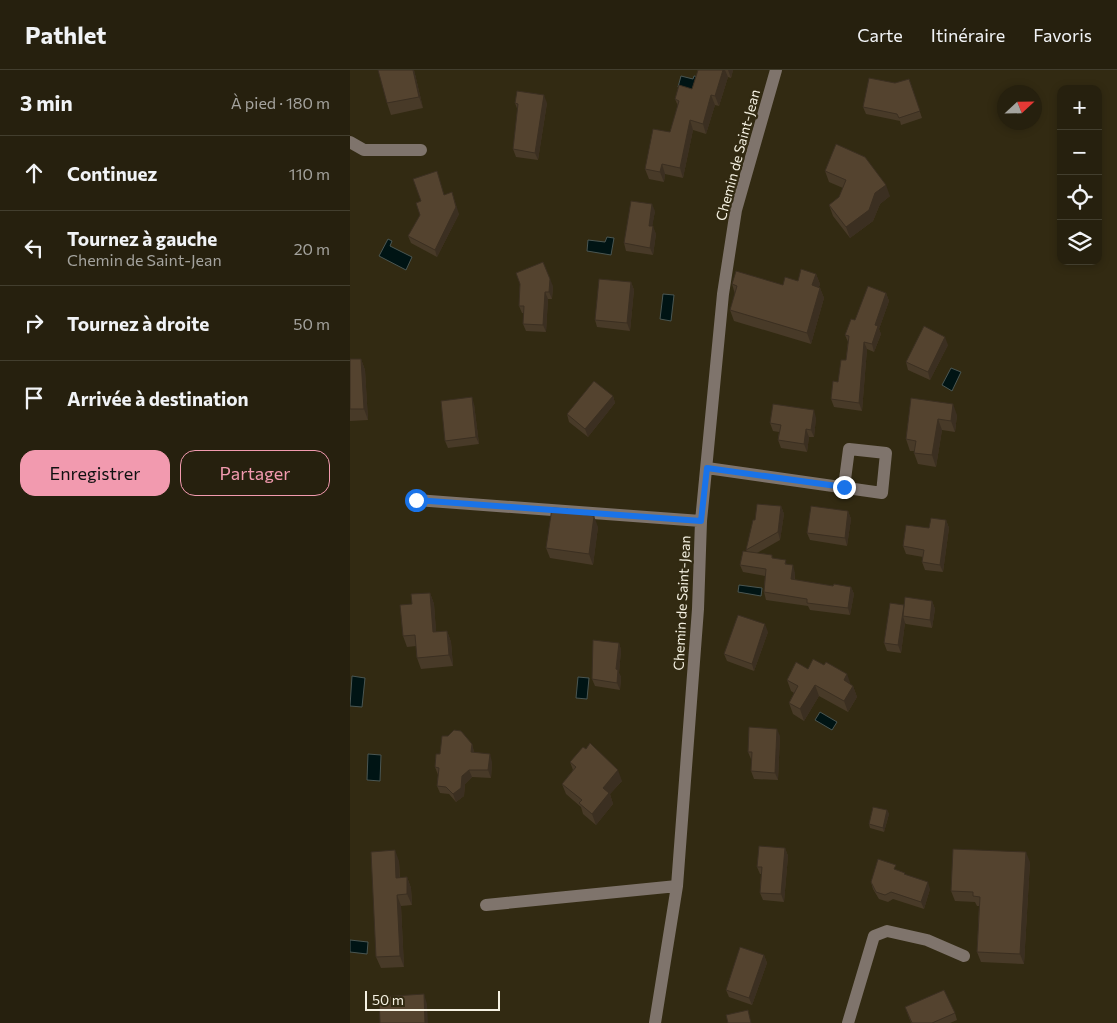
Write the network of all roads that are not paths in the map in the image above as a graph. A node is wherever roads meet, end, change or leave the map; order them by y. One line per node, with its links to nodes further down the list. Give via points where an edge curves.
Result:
1 (776, 70): 4 (street, Chemin de Saint-Jean, via 736,210 724,294)
2 (350, 142): 3 (street, via 364,150)
3 (421, 150)
4 (707, 468): 5 (street); 7 (street, Chemin de Saint-Jean)
5 (844, 487)
6 (416, 500): 7 (street)
7 (701, 521): 8 (street, Chemin de Saint-Jean, via 698,609)
8 (677, 886): 9 (street); 11 (street, Chemin de Saint-Jean)
9 (486, 906)
10 (964, 956): 12 (street, via 926,940 887,930 874,936)
11 (654, 1023)
12 (848, 1023)

